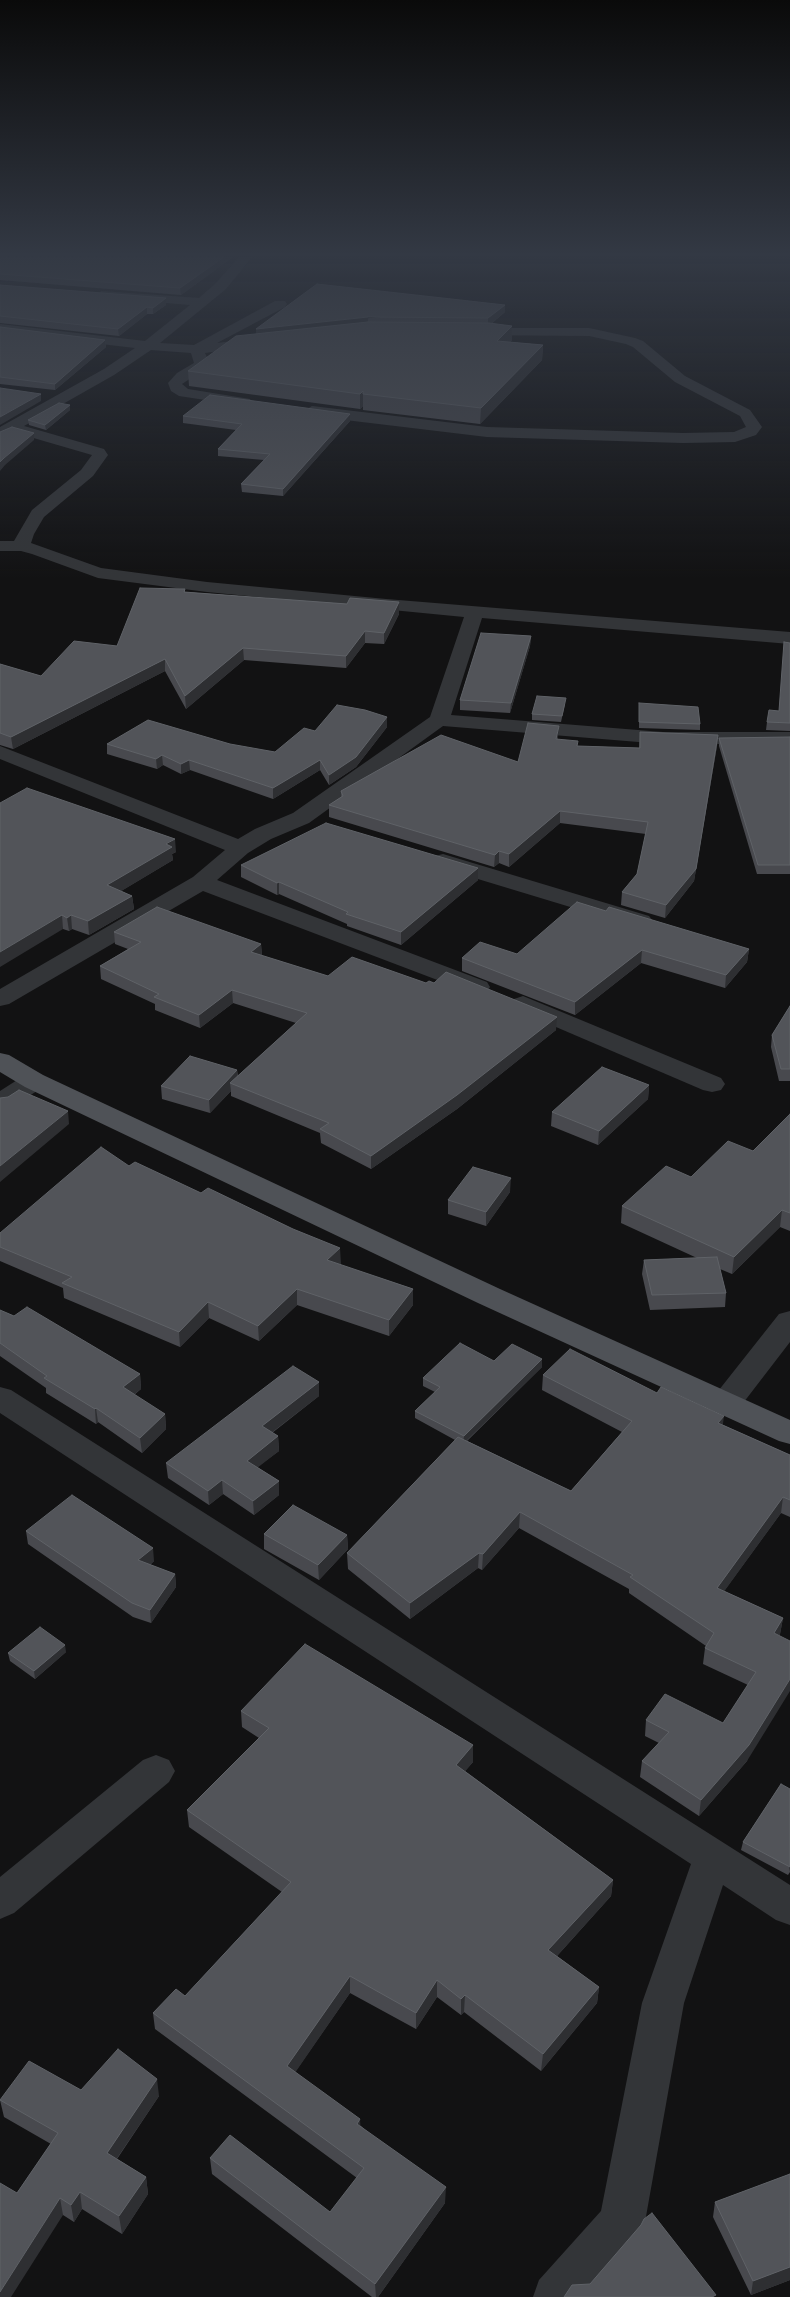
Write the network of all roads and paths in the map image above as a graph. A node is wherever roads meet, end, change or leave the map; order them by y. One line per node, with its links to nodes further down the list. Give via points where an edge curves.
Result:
1 (121, 364): 5 (street)
2 (200, 364): 6 (street, via 177,380 176,388 189,394)
3 (662, 364): 7 (street, via 680,379 745,413 754,427 751,432 735,436 683,438 487,432)
4 (36, 394): 5 (street)
5 (63, 398): 8 (street)
6 (261, 404)
7 (300, 409)
8 (6, 431): 10 (street, via 65,441 100,455 87,473 38,514)
9 (0, 546): 10 (street)
10 (21, 546): 11 (street, via 109,575)
11 (476, 613): 12 (street); 13 (street)
12 (790, 638)
13 (439, 720): 14 (street, via 663,738); 16 (street)
14 (790, 738)
15 (0, 752): 18 (street)
16 (301, 818): 17 (street); 18 (street)
17 (329, 826)
18 (240, 848): 20 (street)
19 (423, 855): 21 (street)
20 (201, 882): 22 (street); 25 (street, via 519,1003)
21 (666, 928)
22 (0, 999)
23 (0, 1061): 24 (main road)
24 (34, 1081): 26 (street); 29 (main road, via 489,1296)
25 (712, 1084)
26 (0, 1103)
27 (790, 1321): 29 (street)
28 (0, 1398): 32 (street)
29 (726, 1403): 30 (main road)
30 (790, 1433)
31 (156, 1771): 33 (street)
32 (713, 1857): 34 (street); 35 (street, via 662,2003 622,2222)
33 (0, 1901)
34 (790, 1907)
35 (556, 2297)

